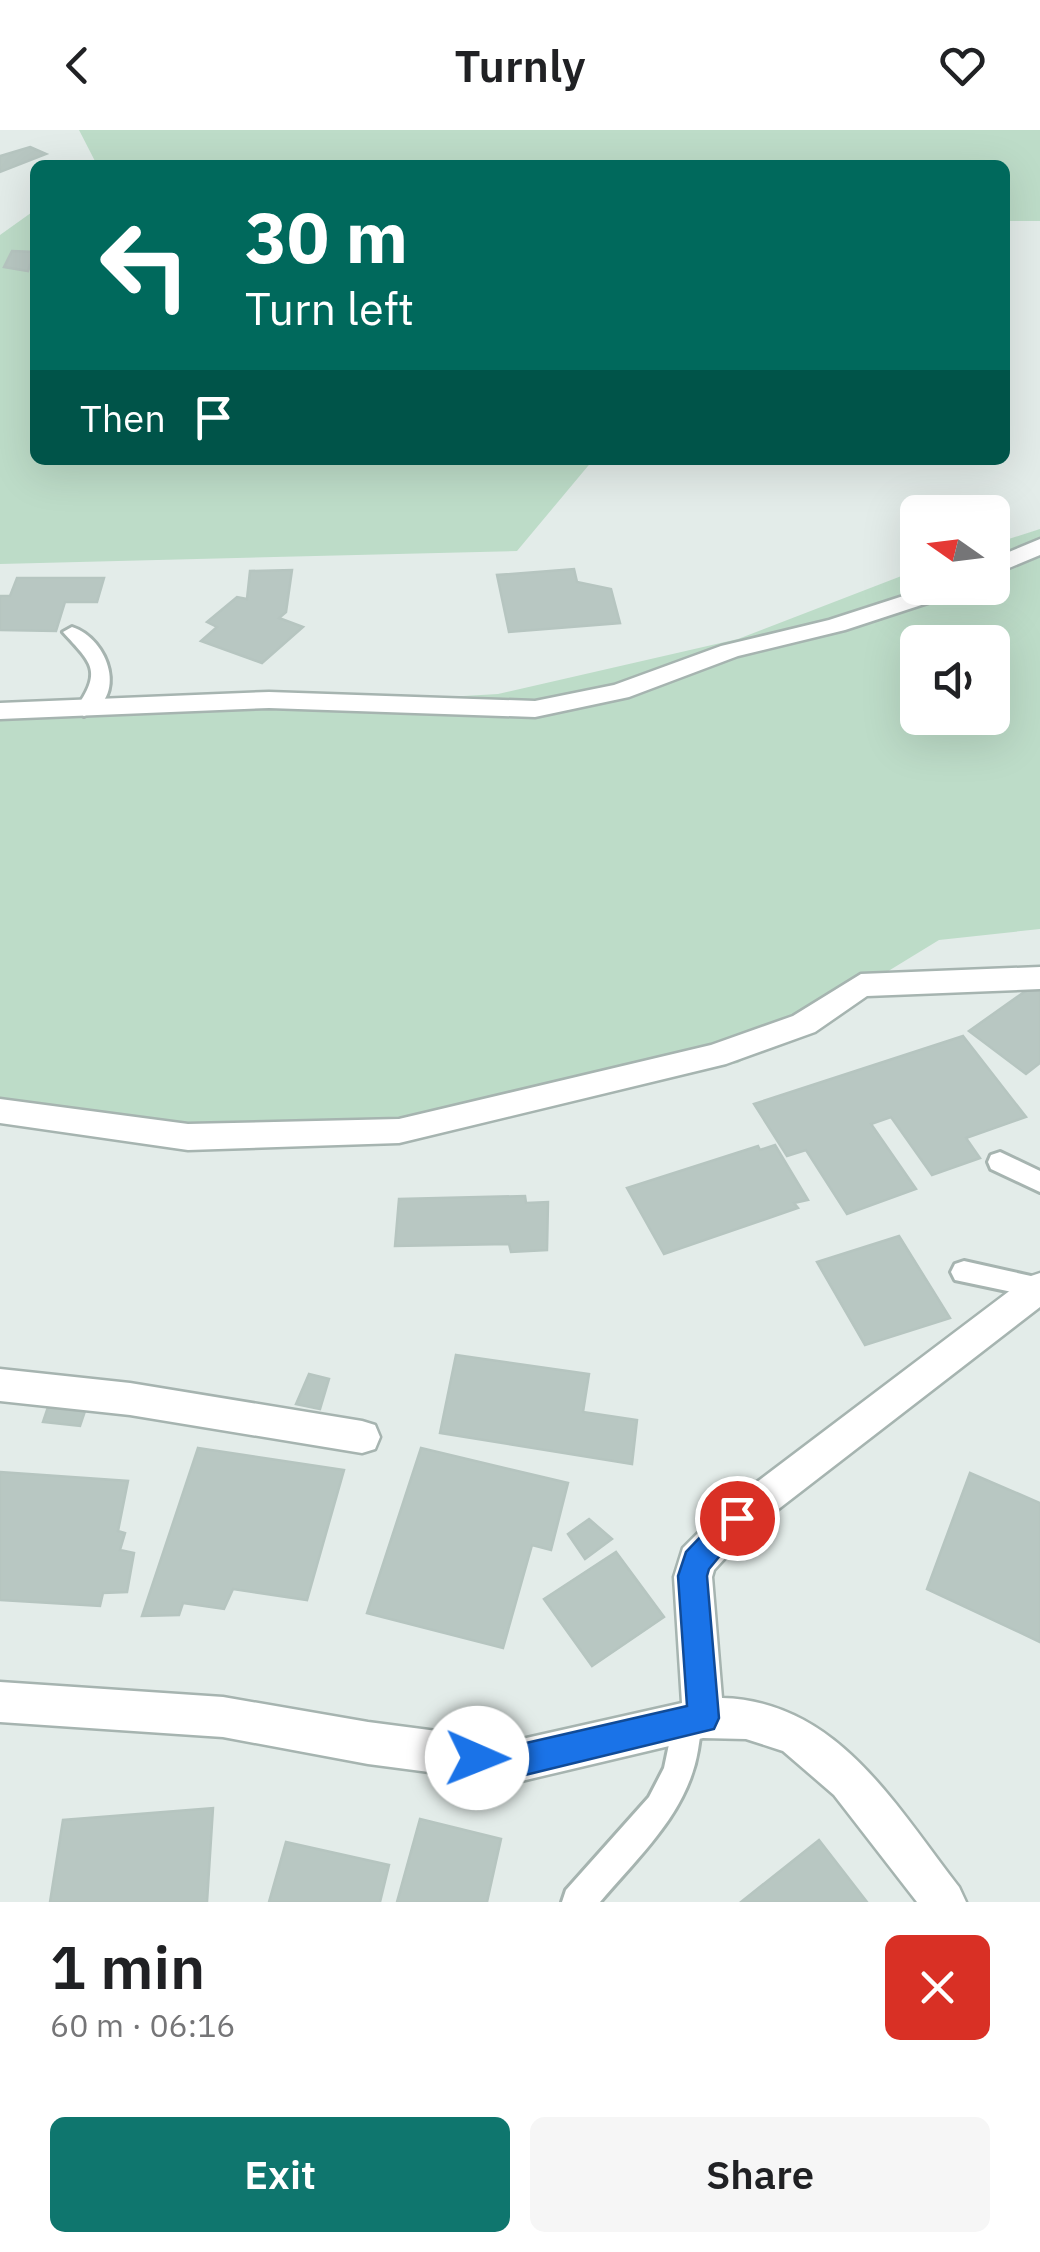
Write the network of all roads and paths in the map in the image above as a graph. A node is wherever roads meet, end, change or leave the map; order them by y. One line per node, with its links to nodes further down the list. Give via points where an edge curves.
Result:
1 (1040, 546): 2 (street)
2 (1010, 560)
3 (900, 604): 6 (street, via 730,651 620,692 536,709 270,700)
4 (72, 632): 6 (lane, via 93,647 101,665 100,692)
5 (0, 710): 6 (street)
6 (84, 710)
7 (1040, 978): 8 (street, via 861,985 804,1024 715,1056 399,1131 188,1137)
8 (0, 1111)
9 (1000, 1162): 10 (lane)
10 (1040, 1182)
11 (964, 1272): 12 (lane)
12 (1039, 1288): 16 (street, via 737,1518 697,1562)
13 (0, 1385): 14 (street)
14 (362, 1437)
15 (1, 1702): 16 (street, via 223,1717 513,1762)
16 (695, 1720): 17 (lane, via 660,1808); 18 (street, via 746,1719 795,1734 850,1780)
17 (578, 1902)
18 (944, 1902)

